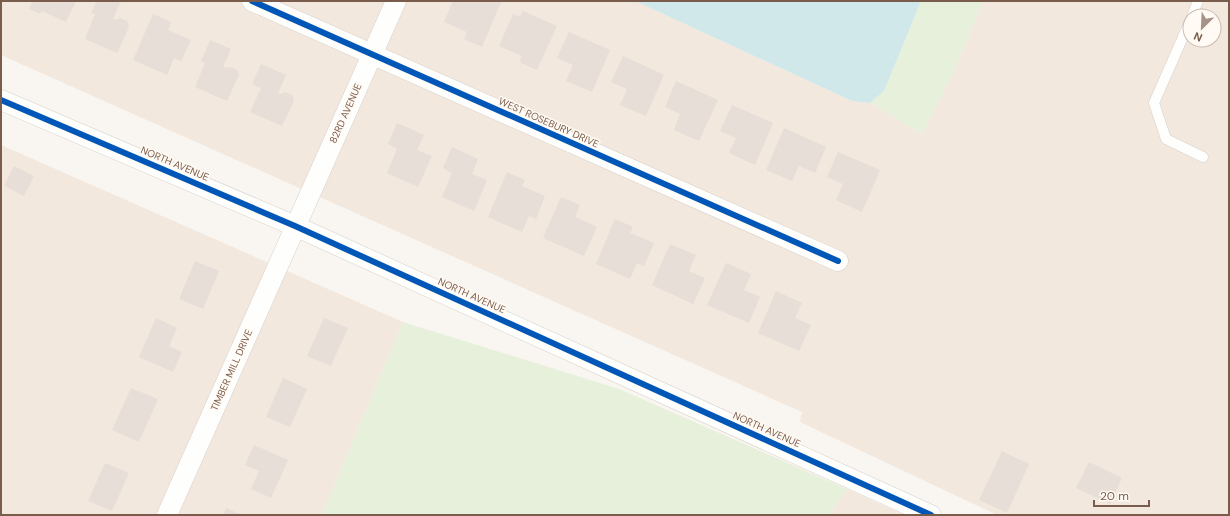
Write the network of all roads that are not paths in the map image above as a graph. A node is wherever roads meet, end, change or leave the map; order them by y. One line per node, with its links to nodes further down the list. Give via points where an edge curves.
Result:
1 (252, 1): 4 (street, WEST ROSEBURY DRIVE)
2 (396, 1): 4 (street, 82RD AVENUE)
3 (1182, 39): 6 (lane, via 1154,103 1166,139)
4 (372, 54): 7 (street, 82RD AVENUE); 8 (street, WEST ROSEBURY DRIVE)
5 (1, 100): 7 (street, NORTH AVENUE)
6 (1203, 157)
7 (295, 226): 9 (street, TIMBER MILL DRIVE); 10 (street, NORTH AVENUE)
8 (838, 261)
9 (167, 515)
10 (931, 515)

